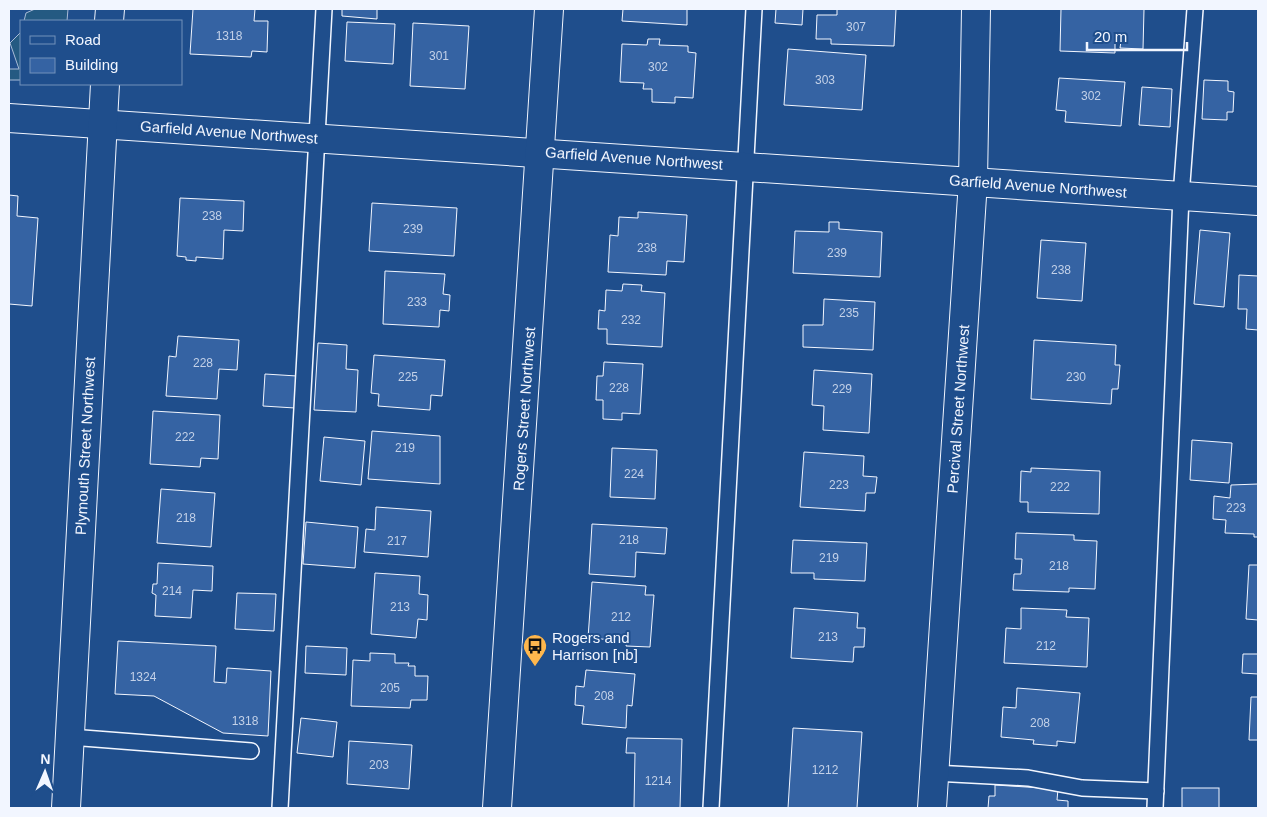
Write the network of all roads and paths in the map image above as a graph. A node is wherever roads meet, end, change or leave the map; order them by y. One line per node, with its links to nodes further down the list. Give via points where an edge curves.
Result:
1 (324, 9): 9 (lane)
2 (549, 9): 10 (street, Rogers Street Northwest)
3 (754, 9): 11 (lane)
4 (976, 9): 12 (street, Percival Street Northwest)
5 (1195, 9): 13 (lane)
6 (105, 85): 8 (street, Plymouth Street Northwest)
7 (9, 118): 8 (street, Garfield Avenue Northwest)
8 (102, 123): 9 (street, Garfield Avenue Northwest); 15 (street, Plymouth Street Northwest)
9 (316, 138): 10 (street, Garfield Avenue Northwest); 20 (lane)
10 (541, 152): 11 (street, Garfield Avenue Northwest); 21 (street, Rogers Street Northwest)
11 (745, 166): 12 (street, Garfield Avenue Northwest); 22 (lane)
12 (972, 182): 13 (street, Garfield Avenue Northwest); 17 (street, Percival Street Northwest)
13 (1181, 196): 14 (street, Garfield Avenue Northwest); 18 (lane)
14 (1258, 201)
15 (70, 738): 16 (lane); 19 (street, Plymouth Street Northwest)
16 (251, 751)
17 (934, 773): 18 (lane, via 1028,778 1082,788); 23 (street, Percival Street Northwest)
18 (1156, 791): 24 (lane)
19 (66, 808)
20 (280, 808)
21 (497, 808)
22 (711, 808)
23 (932, 808)
24 (1155, 808)

